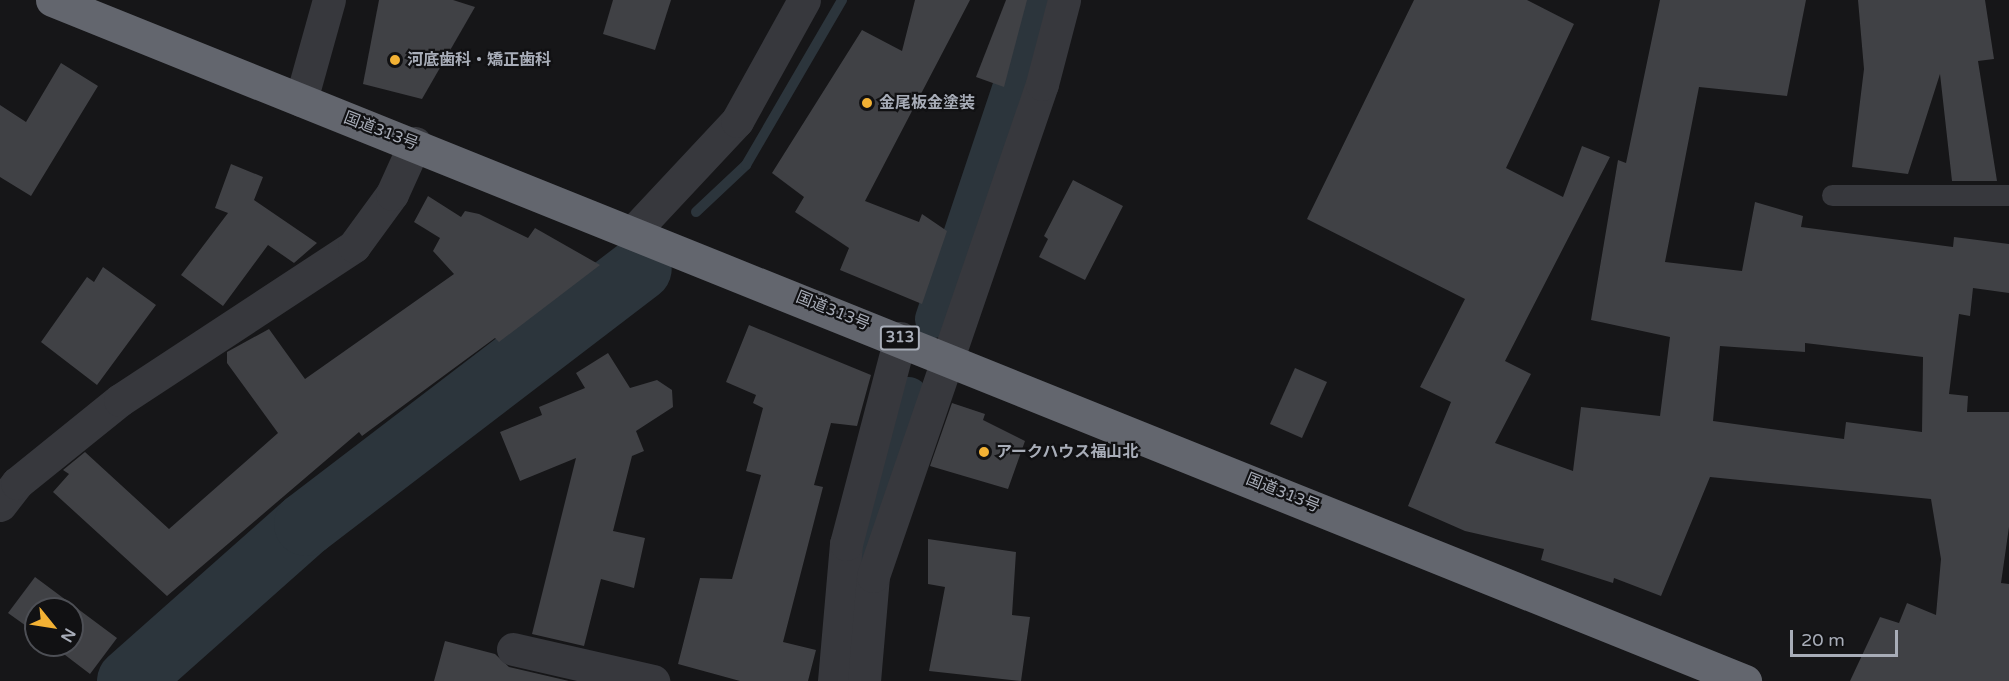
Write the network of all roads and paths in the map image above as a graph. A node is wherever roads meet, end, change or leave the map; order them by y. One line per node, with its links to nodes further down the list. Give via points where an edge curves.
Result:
1 (52, 0): 5 (highway, 国道313号 / 313)
2 (329, 0): 5 (street)
3 (804, 0): 9 (street, via 737,121)
4 (1064, 0): 11 (street, via 1042,84)
5 (301, 100): 6 (highway, 国道313号 / 313)
6 (415, 143): 9 (highway, 国道313号 / 313); 12 (street, via 392,194 354,246 120,400 17,483)
7 (1832, 195): 8 (lane)
8 (2009, 195)
9 (634, 231): 10 (highway, 国道313号 / 313)
10 (900, 338): 11 (highway, 国道313号 / 313); 15 (street, via 846,544)
11 (948, 356): 16 (street, via 873,576); 17 (highway, 国道313号 / 313)
12 (0, 505)
13 (513, 649): 14 (street)
14 (653, 681)
15 (834, 681)
16 (864, 681)
17 (1745, 681)

